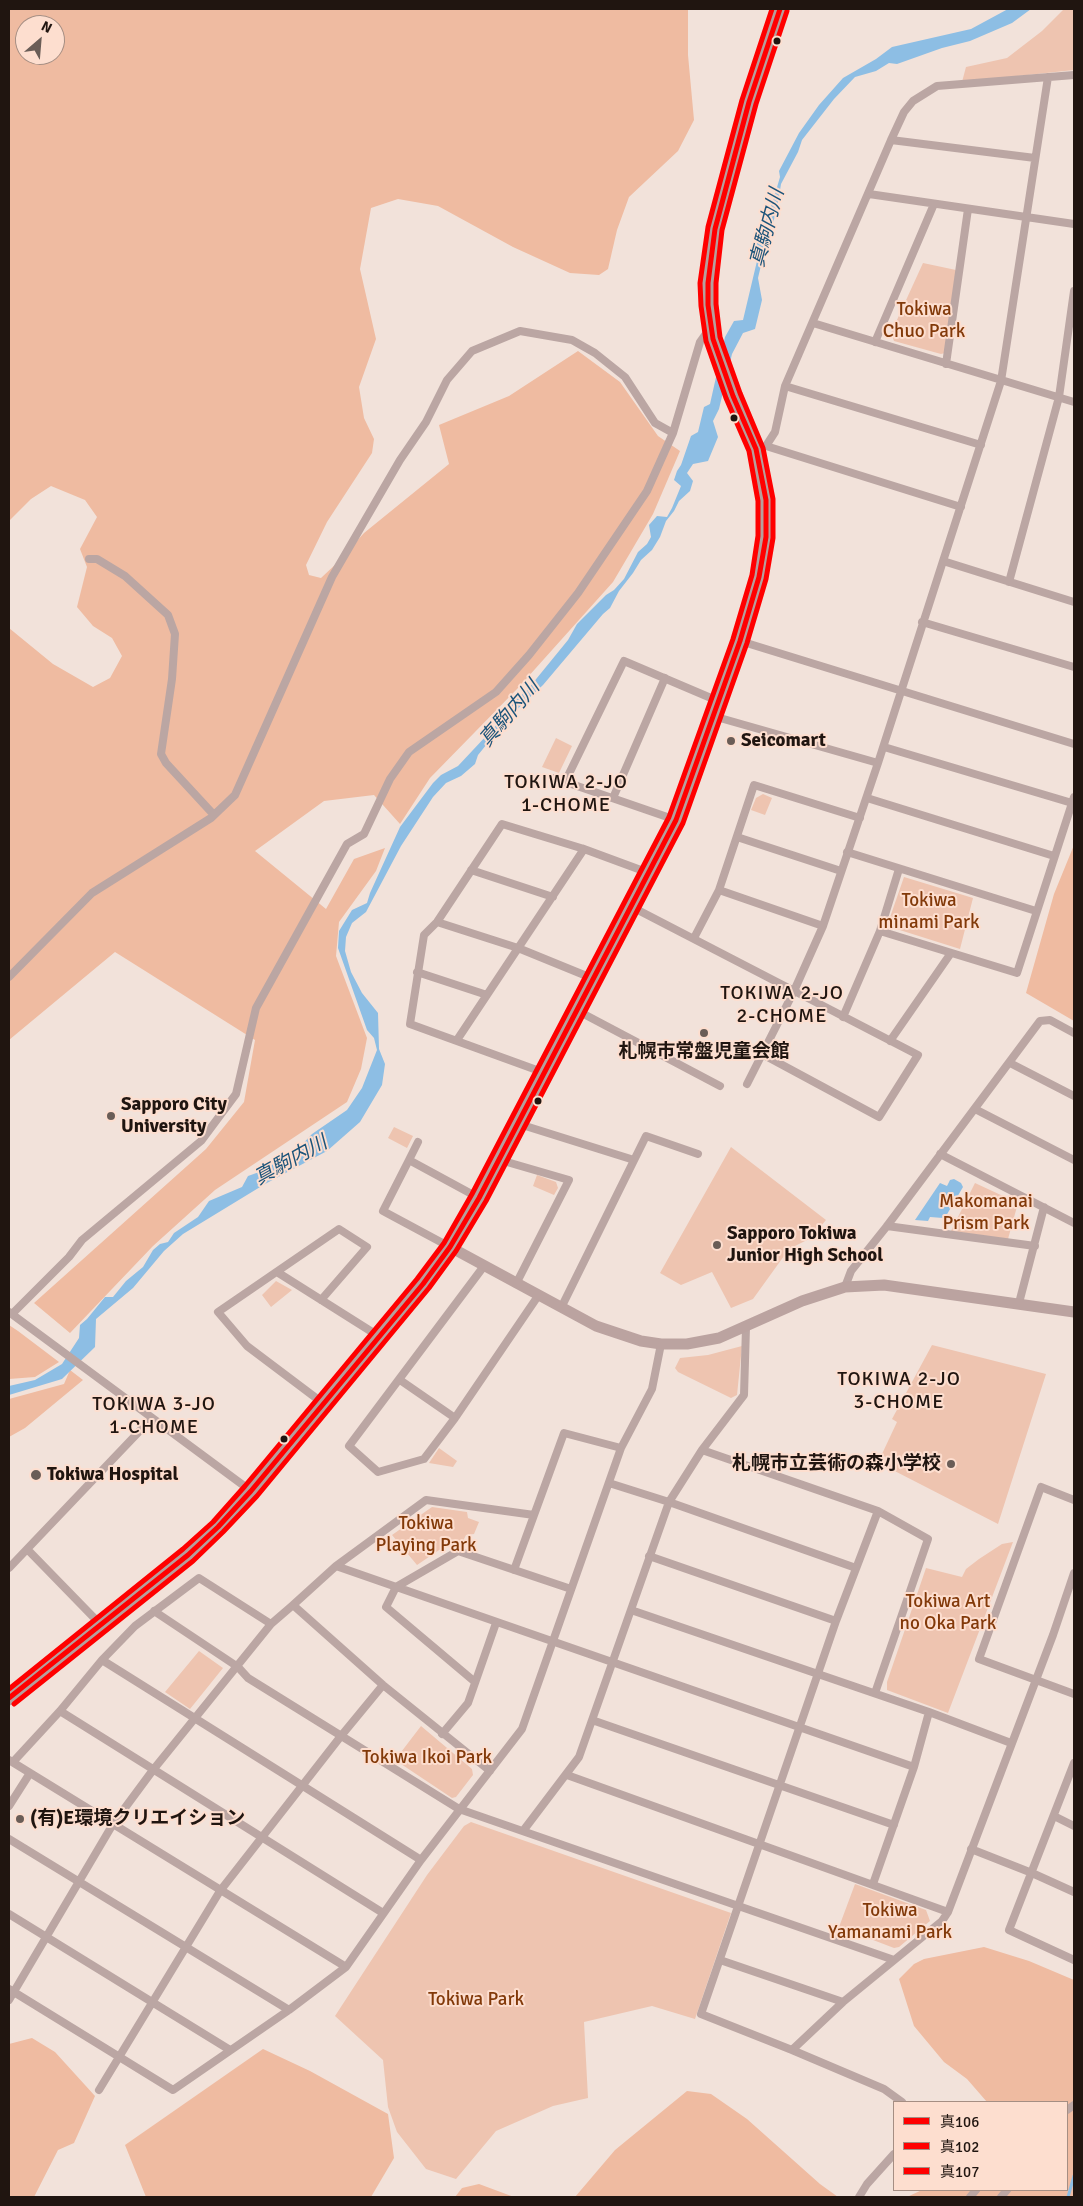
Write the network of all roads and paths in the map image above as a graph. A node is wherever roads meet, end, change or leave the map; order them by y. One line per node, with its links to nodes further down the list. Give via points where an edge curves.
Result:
1 (780, 9): 13 (highway, via 749,102 715,229 708,283)
2 (1074, 75): 3 (street)
3 (1048, 77): 4 (street, via 937,86 913,101); 5 (street)
4 (891, 140): 5 (street); 6 (street)
5 (1035, 158): 9 (street)
6 (869, 194): 7 (street); 12 (street)
7 (934, 204): 8 (street); 14 (street)
8 (968, 209): 9 (street); 15 (street)
9 (1025, 217): 10 (street); 16 (street)
10 (1074, 224)
11 (1074, 291): 18 (street)
12 (813, 323): 14 (street); 17 (street)
13 (711, 334): 20 (street, via 700,342); 22 (highway, via 733,396)
14 (875, 342): 15 (street)
15 (946, 364): 16 (street)
16 (1001, 381): 18 (street); 21 (street)
17 (785, 386): 21 (street); 22 (street, via 774,432)
18 (1059, 397): 19 (street); 26 (street)
19 (1074, 402)
20 (673, 433): 43 (street, via 655,423 625,377 595,352 572,340 520,331 472,351 447,380 426,422 400,460 332,578 244,776 234,795); 104 (street, via 646,491 578,593 529,655 496,692 409,752 390,779 364,834 347,844 256,1008 236,1094 201,1141 82,1240)
21 (981, 445): 23 (street)
22 (761, 447): 23 (street); 29 (highway, via 766,537 759,577)
23 (961, 507): 25 (street)
24 (89, 560): 43 (street, via 97,559 126,576 168,615 175,634 161,754)
25 (942, 561): 26 (street); 28 (street)
26 (1009, 582): 27 (street)
27 (1074, 602)
28 (922, 622): 30 (street); 32 (street)
29 (740, 641): 32 (street); 33 (highway)
30 (1074, 667)
31 (665, 678): 33 (street); 39 (street, via 624,661); 40 (street)
32 (901, 691): 35 (street); 36 (street)
33 (718, 701): 34 (highway)
34 (713, 716): 37 (street); 45 (highway)
35 (1074, 744)
36 (884, 747): 37 (street); 42 (street)
37 (878, 764): 41 (street)
38 (554, 778): 39 (street)
39 (565, 782): 40 (street)
40 (613, 798): 45 (street)
41 (867, 798): 44 (street); 49 (street)
42 (1073, 800): 49 (street)
43 (214, 815): 65 (street, via 92,893)
44 (860, 818): 46 (street, via 754,785); 48 (street)
45 (676, 820): 53 (highway)
46 (737, 837): 52 (street); 54 (street)
47 (584, 849): 51 (street, via 502,824); 53 (street); 55 (street)
48 (848, 852): 50 (street); 52 (street)
49 (1054, 856): 57 (street)
50 (900, 869): 57 (street); 60 (street)
51 (471, 870): 55 (street); 58 (street)
52 (841, 871): 59 (street)
53 (649, 873): 56 (highway)
54 (719, 890): 59 (street); 61 (street)
55 (552, 897): 62 (street)
56 (632, 907): 61 (street); 66 (highway)
57 (1036, 911): 63 (street, via 1017,973)
58 (437, 922): 62 (street); 64 (street, via 424,935)
59 (823, 926): 67 (street)
60 (880, 931): 63 (street); 70 (street)
61 (694, 938): 67 (street)
62 (518, 948): 66 (street); 68 (street)
63 (951, 953): 73 (street)
64 (417, 972): 68 (street); 72 (street, via 410,1024)
65 (9, 977)
66 (594, 979): 69 (highway)
67 (794, 992): 70 (street); 74 (street)
68 (487, 995): 72 (street)
69 (578, 1011): 76 (highway); 78 (street)
70 (843, 1018): 73 (street)
71 (1074, 1033): 75 (street, via 1050,1020 1040,1021)
72 (458, 1040): 76 (street)
73 (890, 1041): 74 (street, via 918,1056 879,1117)
74 (762, 1054): 77 (street)
75 (1010, 1063): 79 (street); 80 (street)
76 (545, 1073): 81 (highway)
77 (747, 1084)
78 (720, 1086)
79 (1074, 1096)
80 (975, 1109): 84 (street); 88 (street)
81 (519, 1124): 86 (highway); 87 (street)
82 (418, 1142): 85 (street)
83 (698, 1154): 87 (street, via 646,1136)
84 (940, 1154): 90 (street); 92 (street)
85 (409, 1160): 89 (street); 94 (street, via 383,1211)
86 (500, 1160): 89 (highway); 97 (street, via 569,1180)
87 (634, 1160): 102 (street)
88 (1074, 1160)
89 (479, 1198): 94 (highway)
90 (1044, 1207): 91 (street); 93 (street)
91 (1074, 1223)
92 (887, 1226): 93 (street); 98 (street, via 851,1271)
93 (1035, 1246): 101 (street)
94 (450, 1247): 95 (street); 106 (highway)
95 (484, 1266): 97 (street); 108 (street)
96 (277, 1272): 100 (street); 100 (street, via 339,1230 368,1247); 109 (street, via 218,1312 246,1346)
97 (516, 1284): 99 (street)
98 (845, 1287): 101 (street, via 884,1285); 105 (street, via 802,1301)
99 (538, 1296): 102 (street); 111 (street)
100 (321, 1300): 106 (street)
101 (1019, 1303): 103 (street)
102 (561, 1308): 107 (street, via 603,1329)
103 (1074, 1312)
104 (10, 1313): 110 (street)
105 (746, 1327): 107 (street, via 718,1338 687,1344); 113 (street, via 744,1395)
106 (380, 1337): 109 (highway)
107 (661, 1344): 112 (street, via 652,1389)
108 (400, 1380): 111 (street); 111 (street, via 349,1446 378,1472 424,1459)
109 (324, 1404): 115 (highway)
110 (152, 1418): 115 (street); 120 (street)
111 (455, 1418)
112 (621, 1448): 114 (street); 119 (street, via 564,1433)
113 (702, 1450): 117 (street); 118 (street)
114 (609, 1483): 117 (street); 128 (street)
115 (251, 1491): 135 (highway, via 188,1555)
116 (1074, 1500): 141 (street, via 1041,1487 979,1659)
117 (668, 1502): 121 (street); 124 (street)
118 (878, 1511): 124 (street); 144 (street, via 928,1539)
119 (534, 1515): 122 (street, via 426,1500); 125 (street)
120 (28, 1550): 123 (street); 135 (street)
121 (649, 1556): 130 (street); 132 (street)
122 (336, 1566): 127 (street); 129 (street)
123 (9, 1568)
124 (856, 1568): 132 (street)
125 (514, 1570): 127 (street, via 458,1551); 128 (street)
126 (1074, 1573): 141 (street)
127 (396, 1587): 133 (street); 142 (street, via 386,1607)
128 (571, 1588): 136 (street)
129 (293, 1605): 134 (street); 143 (street)
130 (630, 1610): 138 (street); 140 (street)
131 (154, 1611): 134 (street, via 199,1578); 137 (street); 139 (street)
132 (836, 1621): 140 (street)
133 (496, 1623): 136 (street); 142 (street)
134 (271, 1624): 139 (street)
135 (101, 1625): 146 (highway)
136 (552, 1642): 138 (street); 159 (street, via 522,1729)
137 (102, 1660): 147 (street); 149 (street)
138 (612, 1662): 150 (street); 151 (street)
139 (238, 1667): 149 (street); 153 (street, via 248,1678)
140 (818, 1674): 144 (street); 151 (street)
141 (1036, 1680): 145 (street); 154 (street)
142 (475, 1682): 152 (street, via 468,1703)
143 (383, 1684): 152 (street); 153 (street)
144 (875, 1694): 148 (street)
145 (1074, 1694)
146 (10, 1695)
147 (60, 1711): 155 (street); 158 (street)
148 (929, 1712): 154 (street); 157 (street)
149 (195, 1719): 158 (street); 162 (street)
150 (592, 1720): 161 (street, via 579,1757); 163 (street)
151 (801, 1727): 157 (street); 163 (street)
152 (442, 1734): 159 (street)
153 (341, 1736): 162 (street); 165 (street)
154 (1011, 1743): 174 (street)
155 (11, 1761): 160 (street)
156 (1074, 1763): 166 (street)
157 (914, 1767): 168 (street)
158 (153, 1770): 167 (street); 171 (street)
159 (490, 1771): 165 (street)
160 (30, 1773): 164 (street); 167 (street)
161 (566, 1775): 170 (street); 173 (street)
162 (302, 1786): 171 (street); 175 (street)
163 (780, 1786): 168 (street); 173 (street)
164 (9, 1806)
165 (459, 1810): 170 (street); 175 (street)
166 (1054, 1816): 169 (street); 176 (street)
167 (113, 1824): 177 (street); 179 (street)
168 (894, 1825): 178 (street)
169 (1074, 1826)
170 (523, 1831): 181 (street)
171 (261, 1838): 179 (street); 183 (street)
172 (9, 1839): 177 (street)
173 (761, 1844): 178 (street); 181 (street)
174 (971, 1849): 176 (street); 182 (street)
175 (421, 1860): 183 (street)
176 (1032, 1873): 180 (street); 189 (street, via 1009,1930)
177 (78, 1881): 185 (street); 186 (street)
178 (873, 1884): 182 (street)
179 (220, 1891): 186 (street); 190 (street)
180 (1074, 1892)
181 (739, 1906): 187 (street); 188 (street)
182 (948, 1912): 188 (street, via 942,1921)
183 (383, 1913): 190 (street)
184 (9, 1914): 185 (street)
185 (46, 1936): 191 (street); 193 (street)
186 (186, 1947): 193 (street); 195 (street)
187 (720, 1960): 194 (street); 197 (street, via 701,2014)
188 (894, 1960): 194 (street)
189 (1074, 1960)
190 (346, 1967): 195 (street)
191 (11, 1990): 192 (street); 198 (street)
192 (9, 2000)
193 (152, 2001): 196 (street); 198 (street)
194 (842, 2002): 197 (street)
195 (289, 2010): 196 (street)
196 (230, 2050): 198 (street, via 174,2090)
197 (792, 2050): 200 (street, via 884,2089)
198 (120, 2057): 199 (street)
199 (99, 2090)
200 (901, 2101)
201 (893, 2155): 202 (street)
202 (859, 2197)

